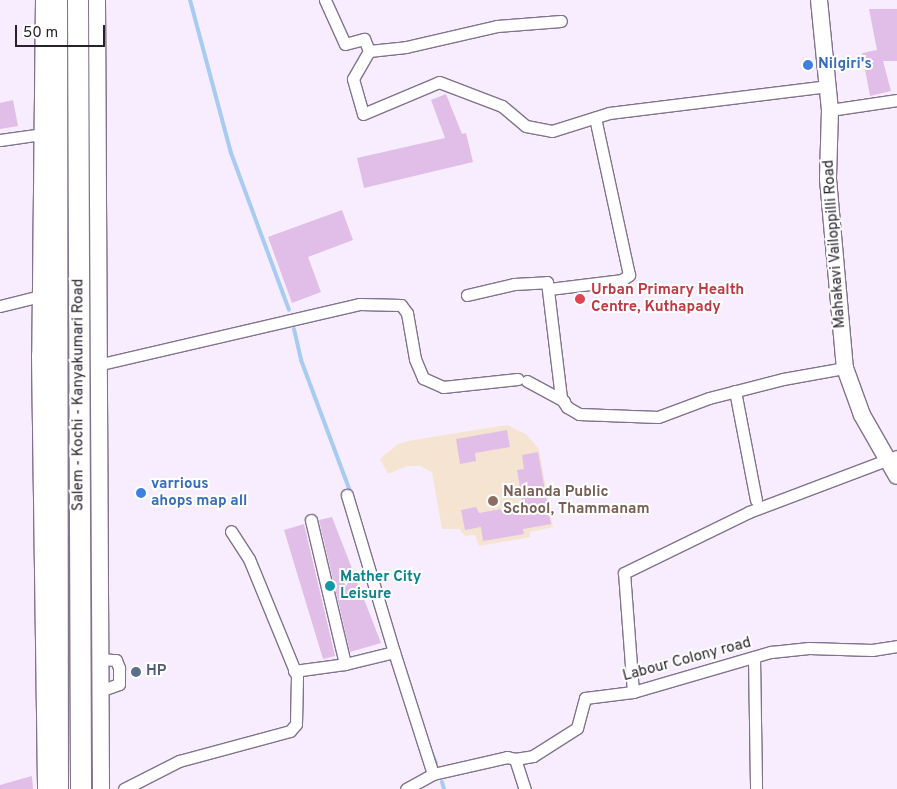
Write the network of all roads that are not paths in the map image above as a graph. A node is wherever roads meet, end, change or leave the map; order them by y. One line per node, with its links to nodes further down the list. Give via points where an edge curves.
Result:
1 (44, 0): 13 (street)
2 (57, 0): 29 (highway, Salem - Kochi - Kanyakumari Road)
3 (78, 0): 34 (highway, Salem - Kochi - Kanyakumari Road)
4 (97, 0): 19 (street)
5 (325, 0): 8 (street, via 345,44 364,40)
6 (820, 0): 9 (street, Mahakavi Vailoppilli Road)
7 (560, 21): 8 (street, via 498,26 406,47)
8 (369, 51): 12 (street, via 353,79 364,114 439,82 502,106 526,126 552,132)
9 (828, 86): 11 (street, Mahakavi Vailoppilli Road); 12 (street, via 609,113)
10 (897, 100): 11 (street)
11 (830, 110): 20 (street, Mahakavi Vailoppilli Road, via 828,179)
12 (595, 118): 15 (street, via 629,275 622,280)
13 (42, 134): 14 (street); 17 (street)
14 (0, 140)
15 (549, 289): 16 (street, via 547,282 533,282); 22 (street)
16 (467, 295)
17 (40, 296): 18 (street); 29 (street)
18 (0, 306)
19 (97, 365): 22 (street, via 359,304 401,305 407,313 415,359 423,378 443,387 522,380); 34 (street)
20 (845, 368): 21 (street, via 783,378); 23 (street, Mahakavi Vailoppilli Road, via 862,415)
21 (735, 391): 22 (street, via 648,418 578,414); 26 (street)
22 (564, 402)
23 (892, 459): 24 (street, Mahakavi Vailoppilli Road); 36 (street, via 749,512 624,573)
24 (897, 476)
25 (347, 495): 31 (street)
26 (756, 500)
27 (311, 520): 33 (street)
28 (231, 531): 35 (street, via 249,559)
29 (50, 539): 39 (street); 40 (highway, Salem - Kochi - Kanyakumari Road)
30 (897, 646): 32 (street, Labour Colony road, via 872,650 809,648)
31 (394, 652): 33 (street); 38 (street)
32 (754, 657): 36 (street, Labour Colony road); 46 (street)
33 (345, 664): 35 (street)
34 (94, 669): 41 (highway, Salem - Kochi - Kanyakumari Road); 42 (street, via 100,691)
35 (294, 671): 43 (street, via 297,676 296,724 290,731 179,761)
36 (633, 692): 37 (street, Labour Colony road, via 585,698 577,728 533,756)
37 (515, 759): 38 (street, via 507,757); 45 (street)
38 (433, 774): 44 (street)
39 (46, 789)
40 (58, 789)
41 (81, 789)
42 (102, 789)
43 (124, 789)
44 (406, 789)
45 (525, 789)
46 (756, 789)

